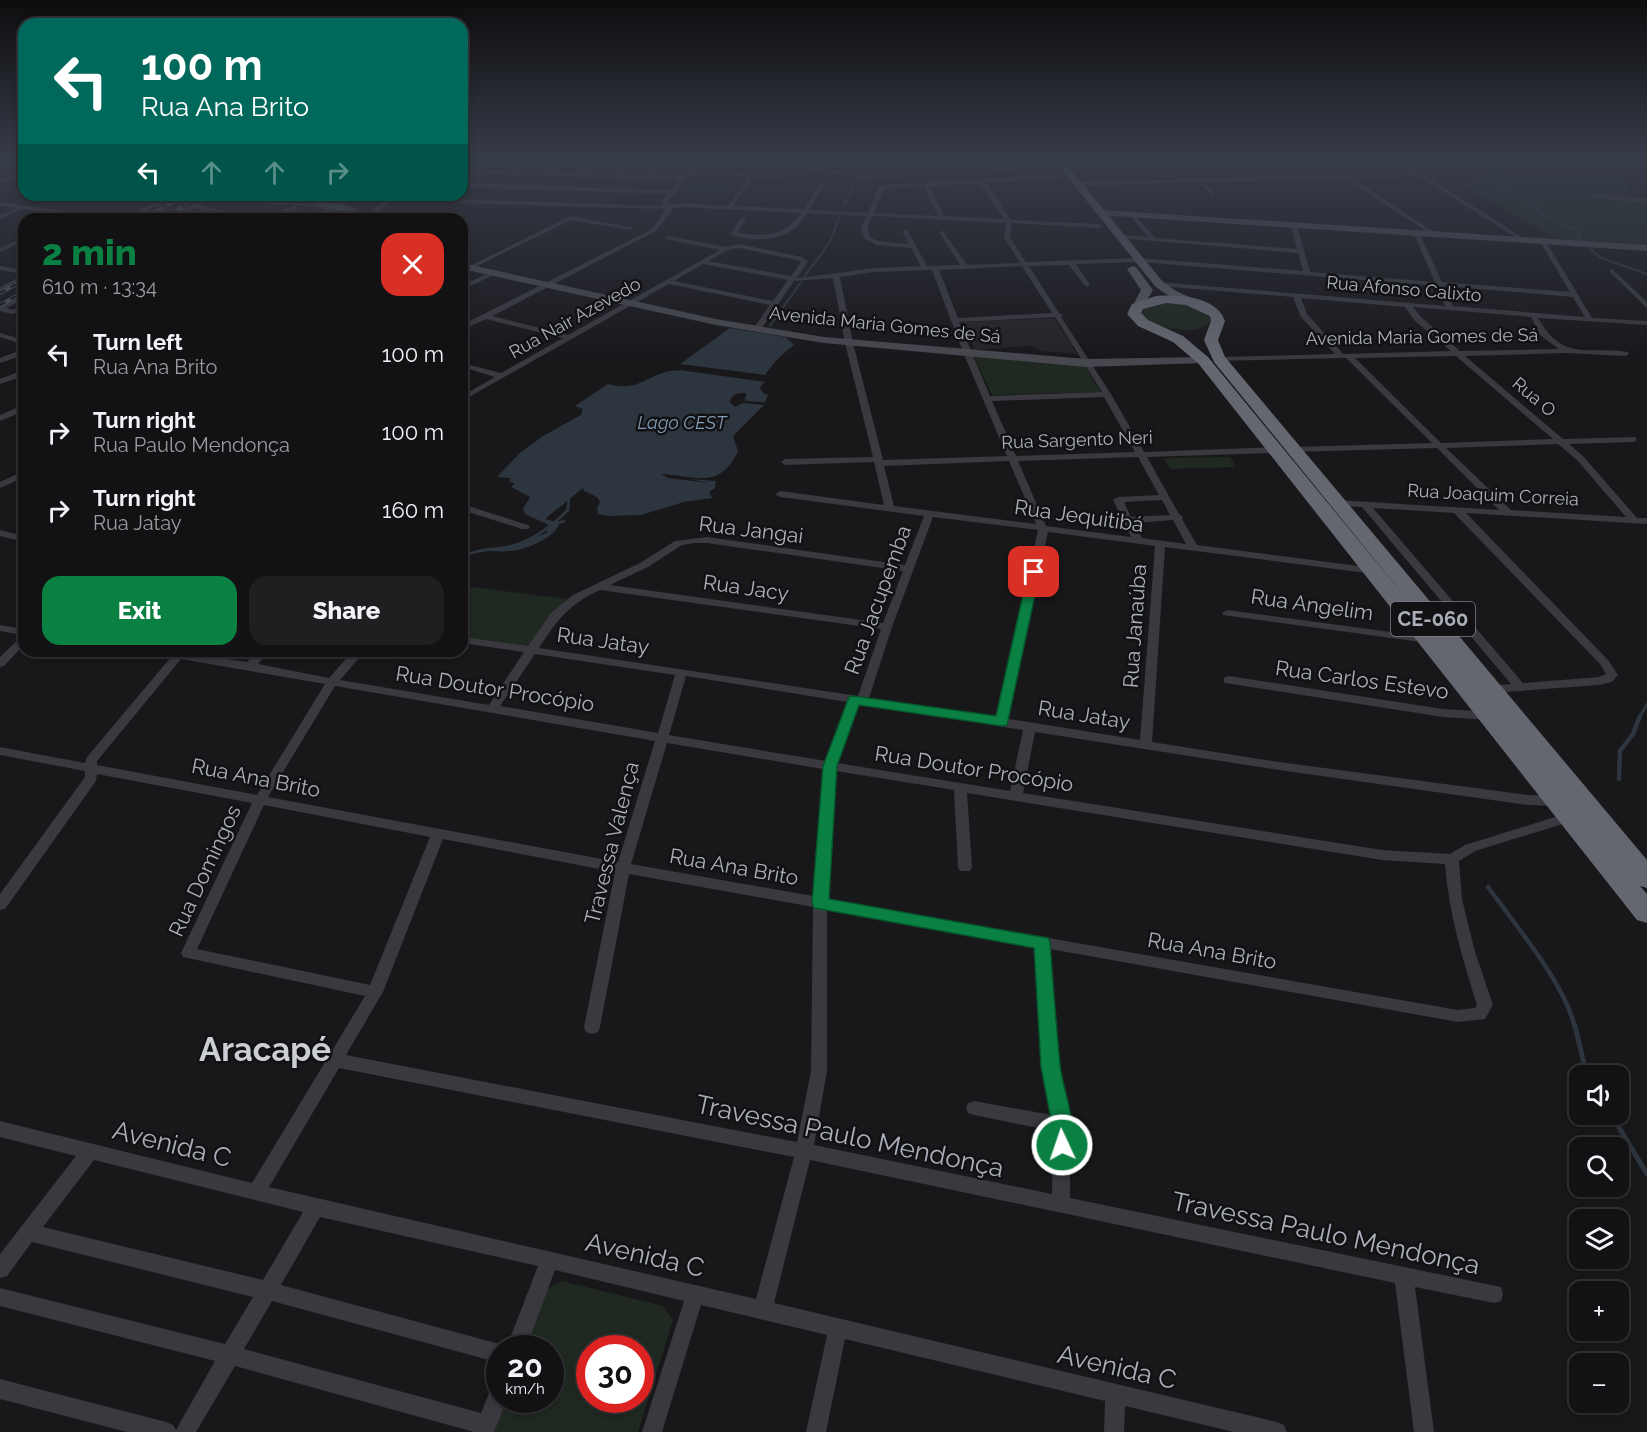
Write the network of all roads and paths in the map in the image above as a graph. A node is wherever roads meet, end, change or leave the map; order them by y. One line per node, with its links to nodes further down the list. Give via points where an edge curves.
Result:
1 (551, 227): 39 (street)
2 (623, 227): 16 (street)
3 (657, 227): 17 (street)
4 (660, 227): 17 (street)
5 (737, 227): 6 (street, via 733,232 736,234 766,237 779,236)
6 (794, 227)
7 (865, 227): 29 (street, via 868,240)
8 (1008, 227): 38 (street, via 1007,237)
9 (1100, 227): 35 (main road, CE-060)
10 (1113, 227): 22 (main road)
11 (1143, 227): 26 (street)
12 (1294, 227): 33 (street)
13 (1326, 227): 20 (street)
14 (1422, 227): 21 (street)
15 (1503, 227): 24 (street)
16 (630, 228)
17 (654, 230): 53 (street)
18 (905, 231): 29 (street)
19 (942, 232): 41 (street)
20 (1416, 232): 21 (street); 55 (street)
21 (1431, 233): 24 (street)
22 (1121, 237): 25 (street); 34 (main road)
23 (668, 238): 31 (street)
24 (1520, 238): 27 (street)
25 (1143, 239): 26 (street); 34 (street)
26 (1154, 240): 33 (street)
27 (1542, 240): 30 (street); 60 (street)
28 (18, 242): 32 (street)
29 (913, 246): 43 (street)
30 (1647, 248)
31 (726, 249): 36 (street, Rua Nair Azevedo); 50 (street, Rua Nair Azevedo, via 735,246 805,261)
32 (0, 250)
33 (1301, 251): 48 (street)
34 (1144, 260): 35 (street); 48 (street); 54 (main road)
35 (1126, 261): 37 (street); 65 (main road, CE-060, via 1147,290)
36 (702, 262): 50 (street); 52 (street, Rua Nair Azevedo)
37 (1072, 264): 38 (street); 57 (street)
38 (1026, 265): 41 (street); 71 (street)
39 (468, 266)
40 (468, 267): 47 (street, Avenida Maria Gomes de Sá)
41 (965, 267): 44 (street)
42 (0, 268): 45 (street)
43 (925, 268): 44 (street); 49 (street)
44 (935, 268): 74 (street)
45 (18, 271)
46 (1612, 271): 67 (street)
47 (494, 273): 53 (street, Avenida Maria Gomes de Sá); 56 (street)
48 (1307, 273): 55 (street)
49 (836, 275): 50 (street); 84 (street)
50 (792, 280): 63 (street)
51 (18, 281): 58 (street)
52 (669, 282): 62 (street, Rua Nair Azevedo); 63 (street)
53 (547, 284): 62 (street, Avenida Maria Gomes de Sá); 73 (street)
54 (1159, 284): 59 (street, Rua Afonso Calixto); 64 (main road)
55 (1439, 284): 60 (street); 68 (street)
56 (468, 285)
57 (1088, 285)
58 (0, 290)
59 (1296, 295): 66 (street, Rua Afonso Calixto); 90 (street, via 1304,315)
60 (1576, 295): 75 (street)
61 (18, 299): 69 (street)
62 (632, 303): 80 (street, Avenida Maria Gomes de Sá); 82 (street, Rua Nair Azevedo)
63 (775, 304): 80 (street)
64 (1197, 304): 65 (highway, via 1163,300); 78 (highway, via 1216,314)
65 (1139, 305): 79 (highway, CE-060, via 1134,311 1136,318)
66 (1407, 305): 68 (street, Rua Afonso Calixto); 89 (street, Rua O)
67 (1647, 306)
68 (1450, 308): 72 (street, Rua Afonso Calixto)
69 (0, 309): 70 (street)
70 (18, 310)
71 (1059, 315): 74 (street); 93 (street)
72 (1533, 315): 75 (street, Rua Afonso Calixto); 85 (street, via 1544,333)
73 (484, 316): 77 (street); 82 (street)
74 (955, 320): 86 (street)
75 (1590, 320): 76 (street, Rua Afonso Calixto)
76 (1647, 322)
77 (468, 325)
78 (1215, 325): 79 (highway, via 1195,331); 91 (highway, CE-060, via 1210,339)
79 (1158, 328): 91 (highway, CE-060)
80 (757, 329): 84 (street, Avenida Maria Gomes de Sá)
81 (3, 335): 83 (street)
82 (570, 338): 97 (street, Rua Nair Azevedo)
83 (18, 341)
84 (849, 343): 86 (street, Avenida Maria Gomes de Sá); 110 (street)
85 (1566, 351): 88 (street, Avenida Maria Gomes de Sá); 89 (street, Avenida Maria Gomes de Sá)
86 (967, 352): 93 (street, Avenida Maria Gomes de Sá); 101 (street)
87 (18, 354): 92 (street)
88 (1625, 354)
89 (1460, 355): 90 (street, Avenida Maria Gomes de Sá); 105 (street, Rua O)
90 (1345, 356): 91 (street, Avenida Maria Gomes de Sá); 106 (street)
91 (1211, 360): 93 (street, Avenida Maria Gomes de Sá); 107 (highway, CE-060)
92 (0, 362): 95 (street)
93 (1086, 363): 99 (street)
94 (468, 367): 97 (street)
95 (18, 368)
96 (18, 373): 98 (street)
97 (502, 376): 100 (street, Rua Nair Azevedo)
98 (0, 382)
99 (1107, 394): 101 (street); 108 (street)
100 (468, 396)
101 (987, 399): 109 (street)
102 (18, 410): 103 (street)
103 (0, 418)
104 (1633, 439): 105 (street, Rua Sargento Neri)
105 (1562, 442): 106 (street, Rua Sargento Neri); 125 (street, Rua O, via 1596,474)
106 (1438, 445): 107 (street, Rua Sargento Neri); 121 (street)
107 (1285, 450): 108 (street, Rua Sargento Neri); 116 (highway, CE-060); 135 (highway, CE-060)
108 (1142, 454): 109 (street, Rua Sargento Neri); 115 (street)
109 (1014, 459): 110 (street, Rua Sargento Neri); 128 (street)
110 (879, 461): 111 (street, Rua Sargento Neri); 118 (street)
111 (784, 462)
112 (18, 477): 113 (street)
113 (0, 485)
114 (780, 494): 118 (street, Rua Jequitibá)
115 (1166, 497): 123 (street); 124 (street, via 1118,500)
116 (1337, 503): 117 (street, Rua Joaquim Correia); 155 (highway, CE-060)
117 (1365, 505): 120 (street, Rua Joaquim Correia); 154 (street)
118 (890, 508): 122 (street, Rua Jequitibá)
119 (468, 509): 127 (street)
120 (1457, 510): 121 (street, Rua Joaquim Correia); 154 (street, via 1604,662 1612,675 1599,681)
121 (1507, 512): 125 (street, Rua Joaquim Correia)
122 (930, 513): 128 (street, Rua Jequitibá); 134 (street, Rua Jacupemba)
123 (1178, 517): 124 (street); 133 (street)
124 (1128, 520): 131 (street)
125 (1634, 520): 126 (street, Rua Joaquim Correia)
126 (1647, 520)
127 (525, 528)
128 (1043, 530): 131 (street, Rua Jequitibá); 159 (street)
129 (0, 533): 130 (street)
130 (18, 538)
131 (1139, 542): 132 (street, Rua Jequitibá)
132 (1161, 545): 133 (street, Rua Jequitibá); 162 (street, Rua Janaúba)
133 (1194, 549): 135 (street, Rua Jequitibá)
134 (910, 569): 136 (street, Rua Jangai, via 695,540 679,543 662,556); 138 (street, Rua Jacupemba)
135 (1374, 571): 141 (highway, CE-060)
136 (600, 587): 138 (street, Rua Jacy); 144 (street, Rua Jangai, via 566,604)
137 (1227, 613): 141 (street, Rua Angelim)
138 (887, 627): 156 (street, Rua Jacupemba)
139 (0, 628): 140 (street)
140 (18, 631)
141 (1428, 640): 158 (highway, CE-060)
142 (468, 641): 144 (street, Rua Jatay)
143 (18, 644): 149 (street)
144 (531, 651): 151 (street, Rua Jatay); 157 (street, Rua Jangai)
145 (177, 657): 165 (street, via 91,760)
146 (202, 657): 150 (street, Rua Doutor Procópio)
147 (257, 657): 150 (street)
148 (354, 657): 153 (street, Rua Domingos)
149 (0, 664)
150 (250, 666): 153 (street, Rua Doutor Procópio)
151 (682, 672): 156 (street, Rua Jatay); 161 (street, Travessa Valença)
152 (1229, 680): 158 (street, Rua Carlos Estevo, via 1443,713)
153 (332, 682): 157 (street, Rua Doutor Procópio); 168 (street, Rua Domingos)
154 (1520, 687): 155 (street)
155 (1491, 689): 174 (highway, CE-060)
156 (858, 701): 159 (street, Rua Jatay); 164 (street, Rua Jacupemba)
157 (492, 709): 161 (street, Rua Doutor Procópio)
158 (1490, 716): 169 (highway, CE-060)
159 (1002, 722): 160 (street, Rua Jatay)
160 (1030, 726): 162 (street, Rua Jatay); 167 (street)
161 (661, 736): 164 (street, Rua Doutor Procópio); 173 (street, Travessa Valença)
162 (1146, 745): 169 (street, Rua Jatay, via 1528,800)
163 (0, 751): 165 (street, Rua Ana Brito)
164 (830, 766): 166 (street, Rua Doutor Procópio); 175 (street, Rua Jacupemba)
165 (91, 767): 168 (street, Rua Ana Brito); 176 (street, via 91,778)
166 (960, 786): 167 (street, Rua Doutor Procópio); 172 (street)
167 (1016, 795): 171 (street, Rua Doutor Procópio, via 1382,855)
168 (260, 800): 170 (street, Rua Ana Brito); 179 (street, Rua Domingos, via 189,953)
169 (1565, 809): 171 (street); 177 (highway, CE-060)
170 (438, 834): 173 (street, Rua Ana Brito); 179 (street)
171 (1452, 859): 178 (street, Rua Ana Brito, via 1455,898 1485,1005 1480,1014 1471,1016)
172 (965, 867)
173 (623, 868): 175 (street, Rua Ana Brito); 180 (street, Travessa Valença)
174 (1644, 871)
175 (820, 903): 178 (street, Rua Ana Brito); 186 (street, Rua Jacupemba, via 819,1071)
176 (0, 905)
177 (1647, 913)
178 (1042, 942): 183 (street, via 1051,1067)
179 (375, 992): 181 (street)
180 (592, 1027)
181 (336, 1060): 186 (street, Travessa Paulo Mendonça); 187 (street)
182 (974, 1108): 183 (street)
183 (1062, 1125): 188 (street)
184 (2, 1133): 185 (street, Avenida C)
185 (90, 1151): 187 (street, Avenida C); 190 (street)
186 (804, 1151): 188 (street, Travessa Paulo Mendonça); 198 (street, Rua Jacupemba)
187 (256, 1193): 189 (street, Avenida C)
188 (1061, 1205): 193 (street, Travessa Paulo Mendonça)
189 (316, 1208): 191 (street, Avenida C); 194 (street)
190 (29, 1232): 192 (street); 194 (street)
191 (550, 1260): 196 (street, Avenida C); 200 (street)
192 (0, 1269)
193 (1404, 1276): 195 (street, Travessa Paulo Mendonça); 213 (street)
194 (268, 1290): 201 (street); 202 (street)
195 (1494, 1294)
196 (695, 1295): 198 (street, Avenida C); 209 (street)
197 (0, 1297): 202 (street)
198 (762, 1311): 199 (street, Avenida C)
199 (838, 1328): 204 (street, Avenida C); 210 (street)
200 (521, 1335)
201 (486, 1349)
202 (231, 1355): 206 (street); 208 (street)
203 (0, 1389): 207 (street)
204 (1115, 1394): 211 (street); 212 (street, Avenida C)
205 (491, 1413): 206 (street)
206 (485, 1428)
207 (166, 1432)
208 (185, 1432)
209 (652, 1432)
210 (818, 1432)
211 (1114, 1432)
212 (1277, 1432)
213 (1424, 1432)

